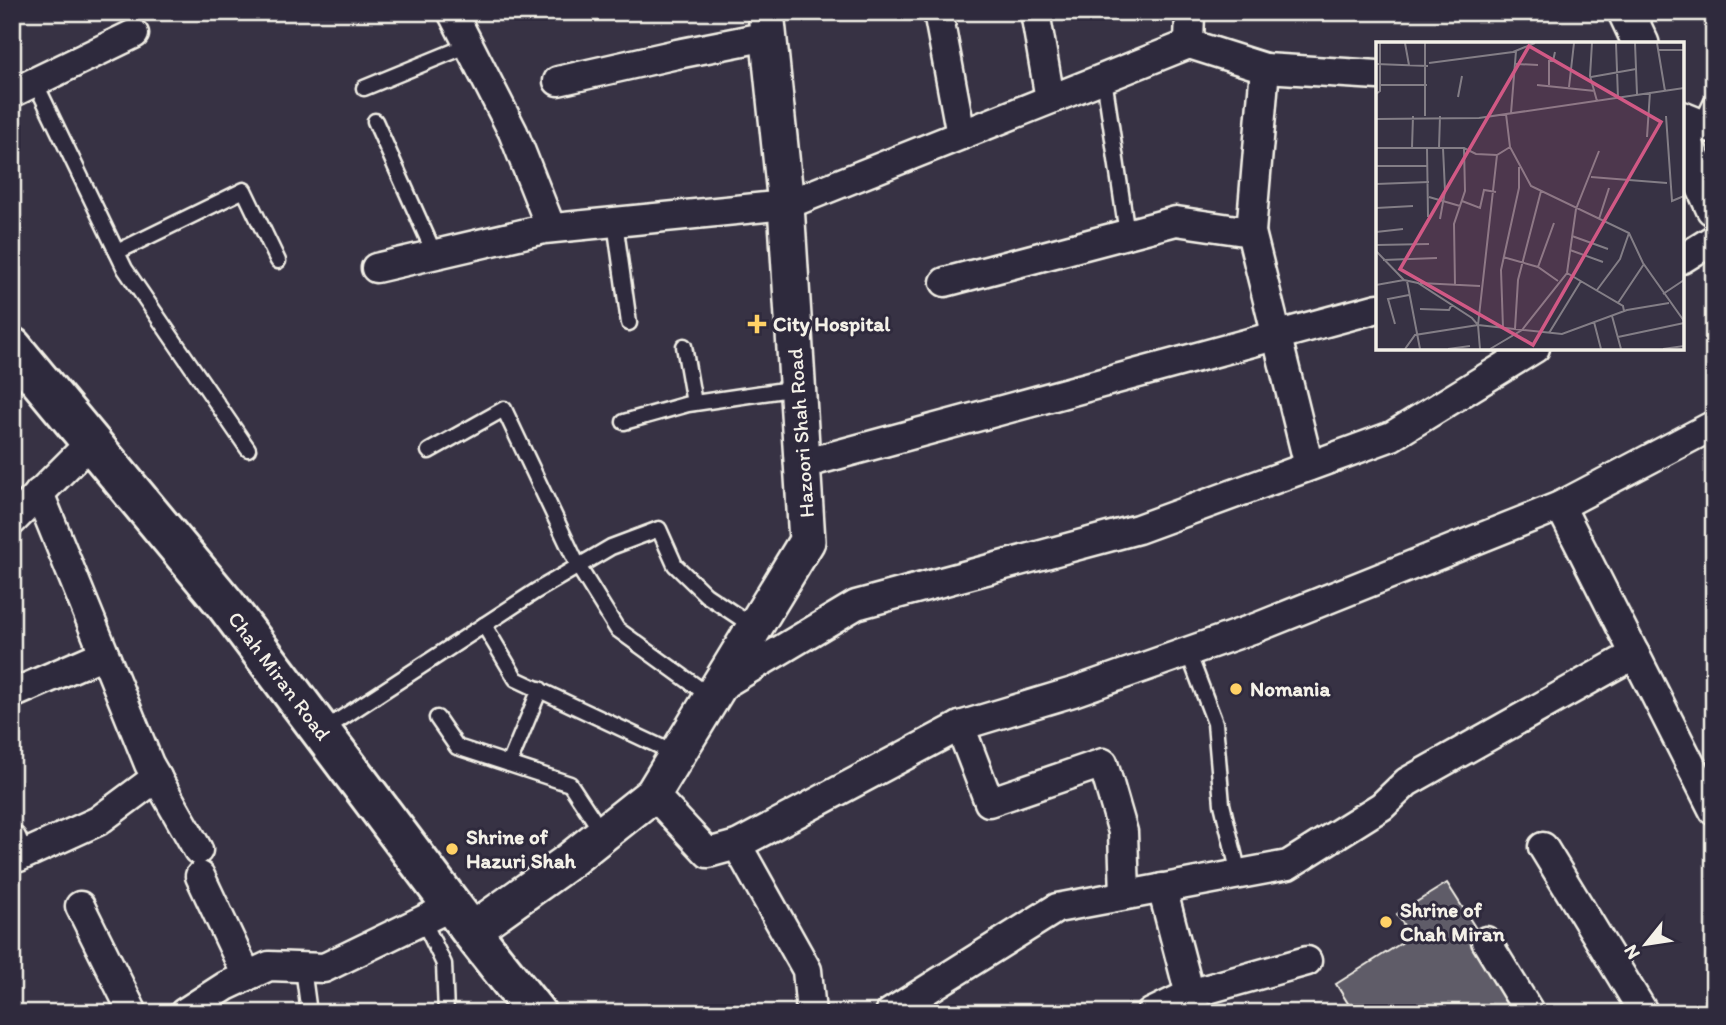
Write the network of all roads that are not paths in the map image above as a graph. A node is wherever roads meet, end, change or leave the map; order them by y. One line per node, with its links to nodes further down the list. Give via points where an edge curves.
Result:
1 (452, 12): 10 (street)
2 (938, 12): 20 (street)
3 (1034, 12): 18 (street)
4 (1189, 12): 9 (street)
5 (1626, 12): 8 (street)
6 (767, 24): 14 (street, via 677,54); 22 (street, Hazoori Shah Road)
7 (134, 34): 15 (street)
8 (1639, 42)
9 (1189, 44): 11 (street); 13 (street)
10 (469, 45): 16 (lane); 25 (street, via 513,132)
11 (1265, 68): 12 (street); 26 (street)
12 (1376, 75)
13 (1104, 78): 18 (street); 27 (lane)
14 (558, 81)
15 (24, 87): 29 (lane)
16 (364, 88)
17 (1714, 97): 21 (lane)
18 (1050, 99): 20 (street)
19 (375, 121): 30 (lane)
20 (961, 135): 22 (street)
21 (1692, 136): 23 (street)
22 (786, 205): 24 (street); 41 (street, Hazoori Shah Road)
23 (1714, 208)
24 (615, 222): 25 (street); 36 (lane)
25 (551, 228): 30 (street)
26 (1251, 232): 27 (street, via 1176,221); 37 (street)
27 (1127, 234): 34 (street)
28 (1714, 239): 31 (street)
29 (117, 252): 32 (lane, via 244,190); 46 (lane)
30 (435, 255): 33 (street)
31 (1684, 258)
32 (278, 261)
33 (376, 268)
34 (945, 282)
35 (1376, 309): 37 (street)
36 (629, 323)
37 (1277, 335): 48 (street); 49 (street)
38 (684, 346): 42 (lane)
39 (12, 347): 45 (main road, Chah Miran Road)
40 (1532, 350): 49 (street, via 1392,436)
41 (798, 388): 42 (lane); 48 (street, Hazoori Shah Road)
42 (694, 403): 43 (lane)
43 (624, 422)
44 (1714, 425): 51 (street)
45 (90, 442): 50 (street); 64 (main road, Chah Miran Road, via 226,606)
46 (248, 449)
47 (429, 451): 53 (lane, via 504,409)
48 (803, 464): 55 (street, Hazoori Shah Road, via 807,541)
49 (1309, 466): 60 (street, via 1138,529 856,606)
50 (39, 493): 52 (street); 57 (street)
51 (1560, 506): 56 (street); 58 (street)
52 (12, 521)
53 (578, 566): 54 (lane); 55 (lane, via 611,547 659,529 675,565 706,595); 60 (lane, via 617,629)
54 (484, 625): 59 (lane, via 516,679); 64 (lane)
55 (754, 627): 60 (street, Hazoori Shah Road)
56 (1188, 652): 63 (street); 74 (lane, via 1215,723 1222,804)
57 (104, 654): 61 (street); 67 (street)
58 (1635, 654): 69 (street); 74 (street, via 1407,782 1382,806 1288,865)
59 (540, 689): 65 (lane); 66 (lane)
60 (714, 692): 65 (street, Hazoori Shah Road)
61 (12, 694)
62 (437, 718): 66 (lane, via 457,747)
63 (960, 726): 72 (street); 76 (street, via 989,802 1103,763 1123,832)
64 (320, 732): 78 (main road, Chah Miran Road)
65 (677, 754): 68 (street, Hazoori Shah Road)
66 (509, 764): 70 (lane, via 570,784)
67 (157, 778): 71 (street, via 98,821 19,857); 82 (street)
68 (653, 794): 70 (street, Hazoori Shah Road); 72 (street, via 708,853)
69 (1714, 811)
70 (603, 834): 78 (street, Hazoori Shah Road, via 565,864)
71 (12, 840)
72 (737, 845): 89 (street, via 807,970)
73 (1543, 847): 93 (street)
74 (1239, 874): 75 (street)
75 (1162, 888): 76 (street); 83 (street)
76 (1125, 895): 90 (street, via 1057,908)
77 (80, 906): 84 (street)
78 (449, 919): 81 (street, via 324,968); 87 (lane, via 444,964); 88 (main road, Chah Miran Road)
79 (1486, 941): 92 (street)
80 (1307, 961): 83 (street)
81 (303, 968): 82 (street, via 269,966); 86 (lane)
82 (247, 976): 85 (street)
83 (1192, 1003): 91 (street)
84 (133, 1013)
85 (184, 1013)
86 (309, 1013)
87 (446, 1013)
88 (536, 1013)
89 (811, 1013)
90 (890, 1013)
91 (1152, 1013)
92 (1530, 1013)
93 (1644, 1013)

